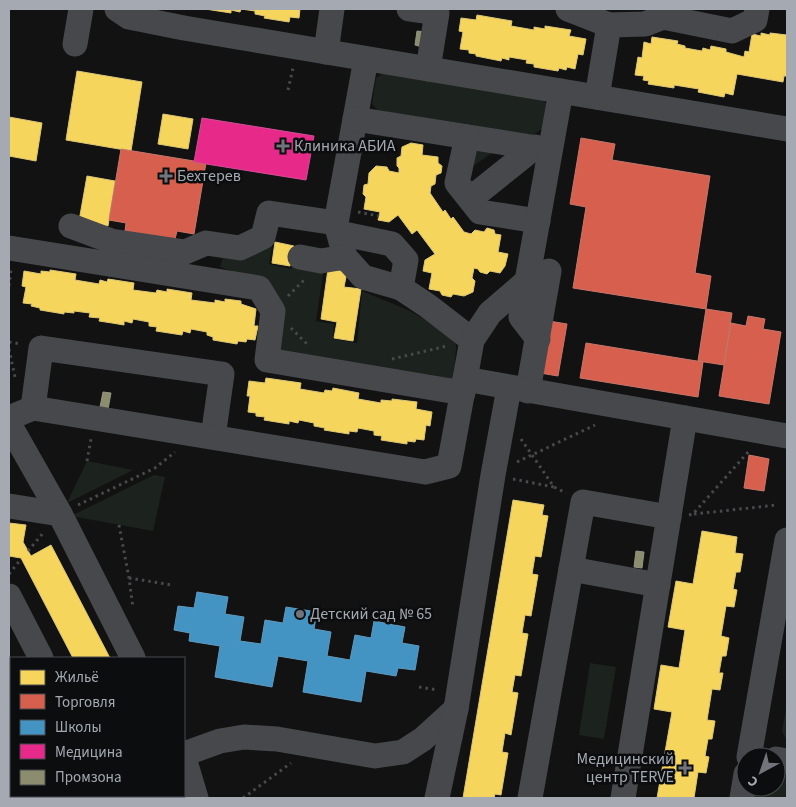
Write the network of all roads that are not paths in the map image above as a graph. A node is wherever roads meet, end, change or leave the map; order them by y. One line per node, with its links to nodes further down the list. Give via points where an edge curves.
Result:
1 (81, 9): 10 (lane)
2 (117, 9): 8 (lane, via 128,17)
3 (332, 9): 11 (lane)
4 (409, 9): 13 (lane, via 437,14)
5 (568, 9): 9 (lane)
6 (757, 9): 7 (lane, via 755,20 732,31)
7 (647, 16): 9 (lane)
8 (186, 18): 11 (lane)
9 (609, 25): 15 (lane)
10 (75, 44)
11 (326, 52): 12 (lane)
12 (366, 59): 13 (lane); 16 (lane)
13 (428, 69): 14 (lane)
14 (561, 92): 15 (lane); 19 (lane)
15 (597, 98): 17 (lane)
16 (355, 108): 18 (lane); 23 (lane)
17 (787, 129)
18 (467, 137): 19 (lane); 20 (lane, via 458,183)
19 (543, 148): 20 (lane); 21 (lane)
20 (470, 199): 21 (lane, via 480,212)
21 (538, 221): 26 (lane)
22 (72, 226): 25 (lane)
23 (338, 228): 25 (lane, via 269,213 263,237 240,248 206,243 185,252); 27 (lane, via 392,244 406,260); 27 (lane, via 322,259 363,277)
24 (9, 248): 25 (lane)
25 (110, 252): 29 (lane, via 259,288 273,311 267,360)
26 (538, 276): 28 (lane, via 490,313); 30 (lane, via 521,317 538,339)
27 (401, 288): 28 (lane)
28 (472, 340): 29 (lane)
29 (464, 386): 30 (lane); 36 (lane, via 449,466 425,472)
30 (519, 390): 33 (lane); 46 (lane, via 504,414)
31 (33, 408): 32 (lane); 36 (lane); 36 (lane, via 41,348 222,374)
32 (9, 418)
33 (684, 418): 35 (lane); 39 (lane)
34 (9, 424): 38 (lane)
35 (776, 434)
36 (205, 436)
37 (9, 506): 38 (lane)
38 (60, 514): 45 (lane)
39 (669, 517): 41 (lane, via 583,502); 42 (lane)
40 (787, 540): 47 (lane)
41 (571, 569): 42 (lane); 52 (lane)
42 (658, 585): 53 (lane)
43 (9, 596): 44 (lane)
44 (27, 647)
45 (132, 657)
46 (456, 709): 48 (lane, via 404,752 375,756 277,739 244,737 220,741); 51 (lane)
47 (754, 747)
48 (185, 754)
49 (185, 761): 50 (lane)
50 (196, 798)
51 (437, 798)
52 (530, 798)
53 (623, 798)

